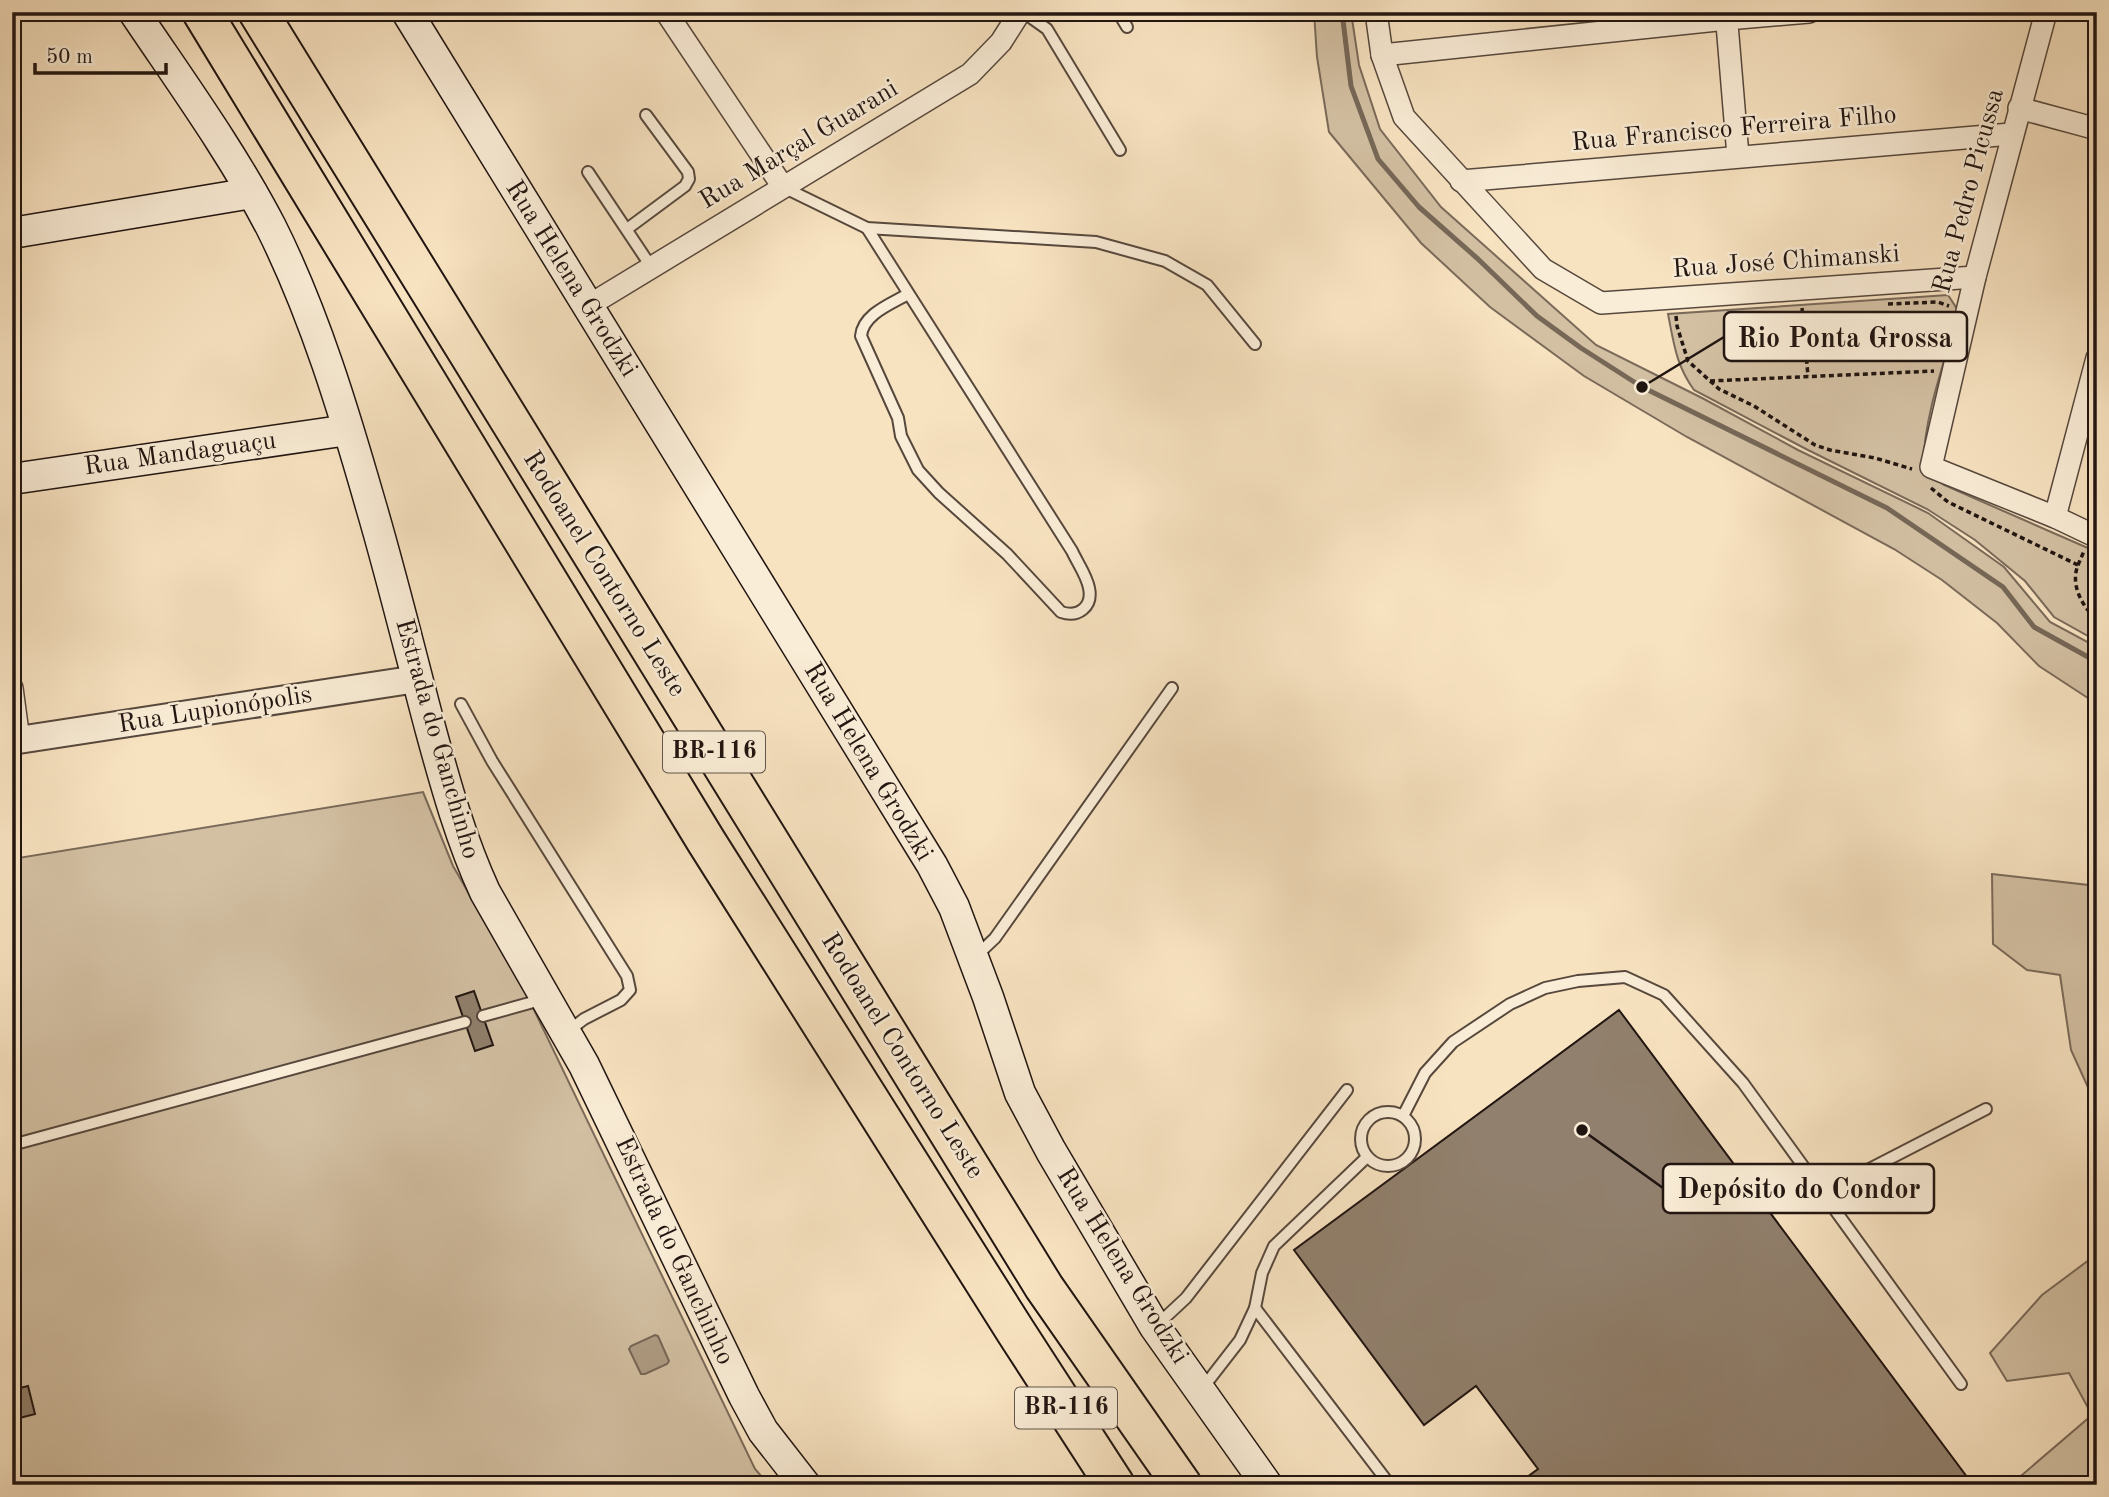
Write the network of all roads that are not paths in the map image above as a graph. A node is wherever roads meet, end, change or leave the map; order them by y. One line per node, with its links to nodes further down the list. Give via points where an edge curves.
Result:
1 (134, 12): 25 (main road, Estrada do Ganchinho)
2 (202, 12): 57 (highway, Rodoanel Contorno Leste / BR-116, via 699,829)
3 (258, 12): 63 (highway, Rodoanel Contorno Leste / BR-116, via 1044,1287)
4 (400, 12): 14 (main road, Rua Helena Grodzki)
5 (407, 12): 14 (main road, Rua Helena Grodzki)
6 (666, 12): 24 (street)
7 (1022, 12): 20 (lane, via 1047,29); 24 (street, Rua Marçal Guarani, via 970,74)
8 (1118, 12): 13 (lane)
9 (1376, 12): 15 (street)
10 (1809, 12): 12 (street)
11 (2046, 12): 16 (street, Rua Pedro Picussa)
12 (1727, 15): 15 (street); 21 (street)
13 (1127, 27)
14 (434, 55): 32 (main road, Rua Helena Grodzki)
15 (1382, 55): 23 (street, via 1404,117)
16 (2019, 108): 18 (street); 19 (street, Rua Pedro Picussa)
17 (646, 115): 27 (lane, via 689,179)
18 (2097, 129)
19 (2011, 134): 21 (street, Rua Francisco Ferreira Filho); 30 (street, Rua Pedro Picussa)
20 (1120, 150)
21 (1738, 156): 23 (street, Rua Francisco Ferreira Filho)
22 (588, 172): 27 (lane)
23 (1461, 181): 30 (street, Rua José Chimanski, via 1543,269 1601,303 1675,307)
24 (783, 187): 26 (lane); 29 (street, Rua Marçal Guarani)
25 (252, 193): 28 (main road); 35 (main road, Estrada do Ganchinho, via 290,269)
26 (867, 228): 31 (lane); 33 (lane, via 1096,242 1165,261 1207,285)
27 (626, 229): 29 (lane)
28 (12, 233)
29 (652, 268): 32 (street, Rua Marçal Guarani)
30 (1975, 277): 37 (street, Rua Pedro Picussa, via 1926,475)
31 (908, 294): 31 (lane, via 1072,551 1089,588 1082,611 1061,612 918,470 860,336 867,320)
32 (588, 306): 44 (main road, Rua Helena Grodzki, via 932,865)
33 (1255, 344)
34 (2097, 358): 37 (street)
35 (348, 430): 36 (main road, Rua Mandaguaçu); 39 (main road, Estrada do Ganchinho)
36 (12, 480)
37 (2055, 517): 38 (street)
38 (2091, 544)
39 (417, 679): 43 (street, Rua Lupionópolis); 45 (main road, Estrada do Ganchinho, via 471,862)
40 (12, 688): 43 (street)
41 (1172, 688): 44 (lane, via 995,938)
42 (461, 704): 48 (lane, via 628,976 630,990 621,1000)
43 (16, 740)
44 (973, 959): 56 (main road, Rua Helena Grodzki, via 1020,1093)
45 (547, 998): 46 (lane); 48 (main road, Estrada do Ganchinho)
46 (483, 1016)
47 (465, 1022): 52 (lane)
48 (567, 1033): 60 (main road, Estrada do Ganchinho, via 744,1396)
49 (1347, 1090): 56 (lane, via 1186,1298)
50 (1986, 1109): 54 (lane)
51 (1403, 1116): 53 (lane, via 1378,1114 1365,1125 1361,1141); 53 (lane, via 1414,1129 1412,1154 1390,1166); 54 (lane, via 1425,1073 1453,1042 1510,1004 1545,988 1625,977 1664,995 1743,1083)
52 (12, 1145)
53 (1367, 1157): 55 (lane, via 1274,1245)
54 (1823, 1193): 58 (lane)
55 (1255, 1308): 59 (lane, via 1240,1340); 65 (lane)
56 (1155, 1327): 59 (main road, Rua Helena Grodzki)
57 (1016, 1332): 61 (highway, via 1087,1460); 62 (highway, Rodoanel Contorno Leste / BR-116)
58 (1961, 1384)
59 (1200, 1391): 64 (main road, Rua Helena Grodzki)
60 (805, 1485)
61 (1094, 1485)
62 (1115, 1485)
63 (1182, 1485)
64 (1267, 1485)
65 (1390, 1485)

